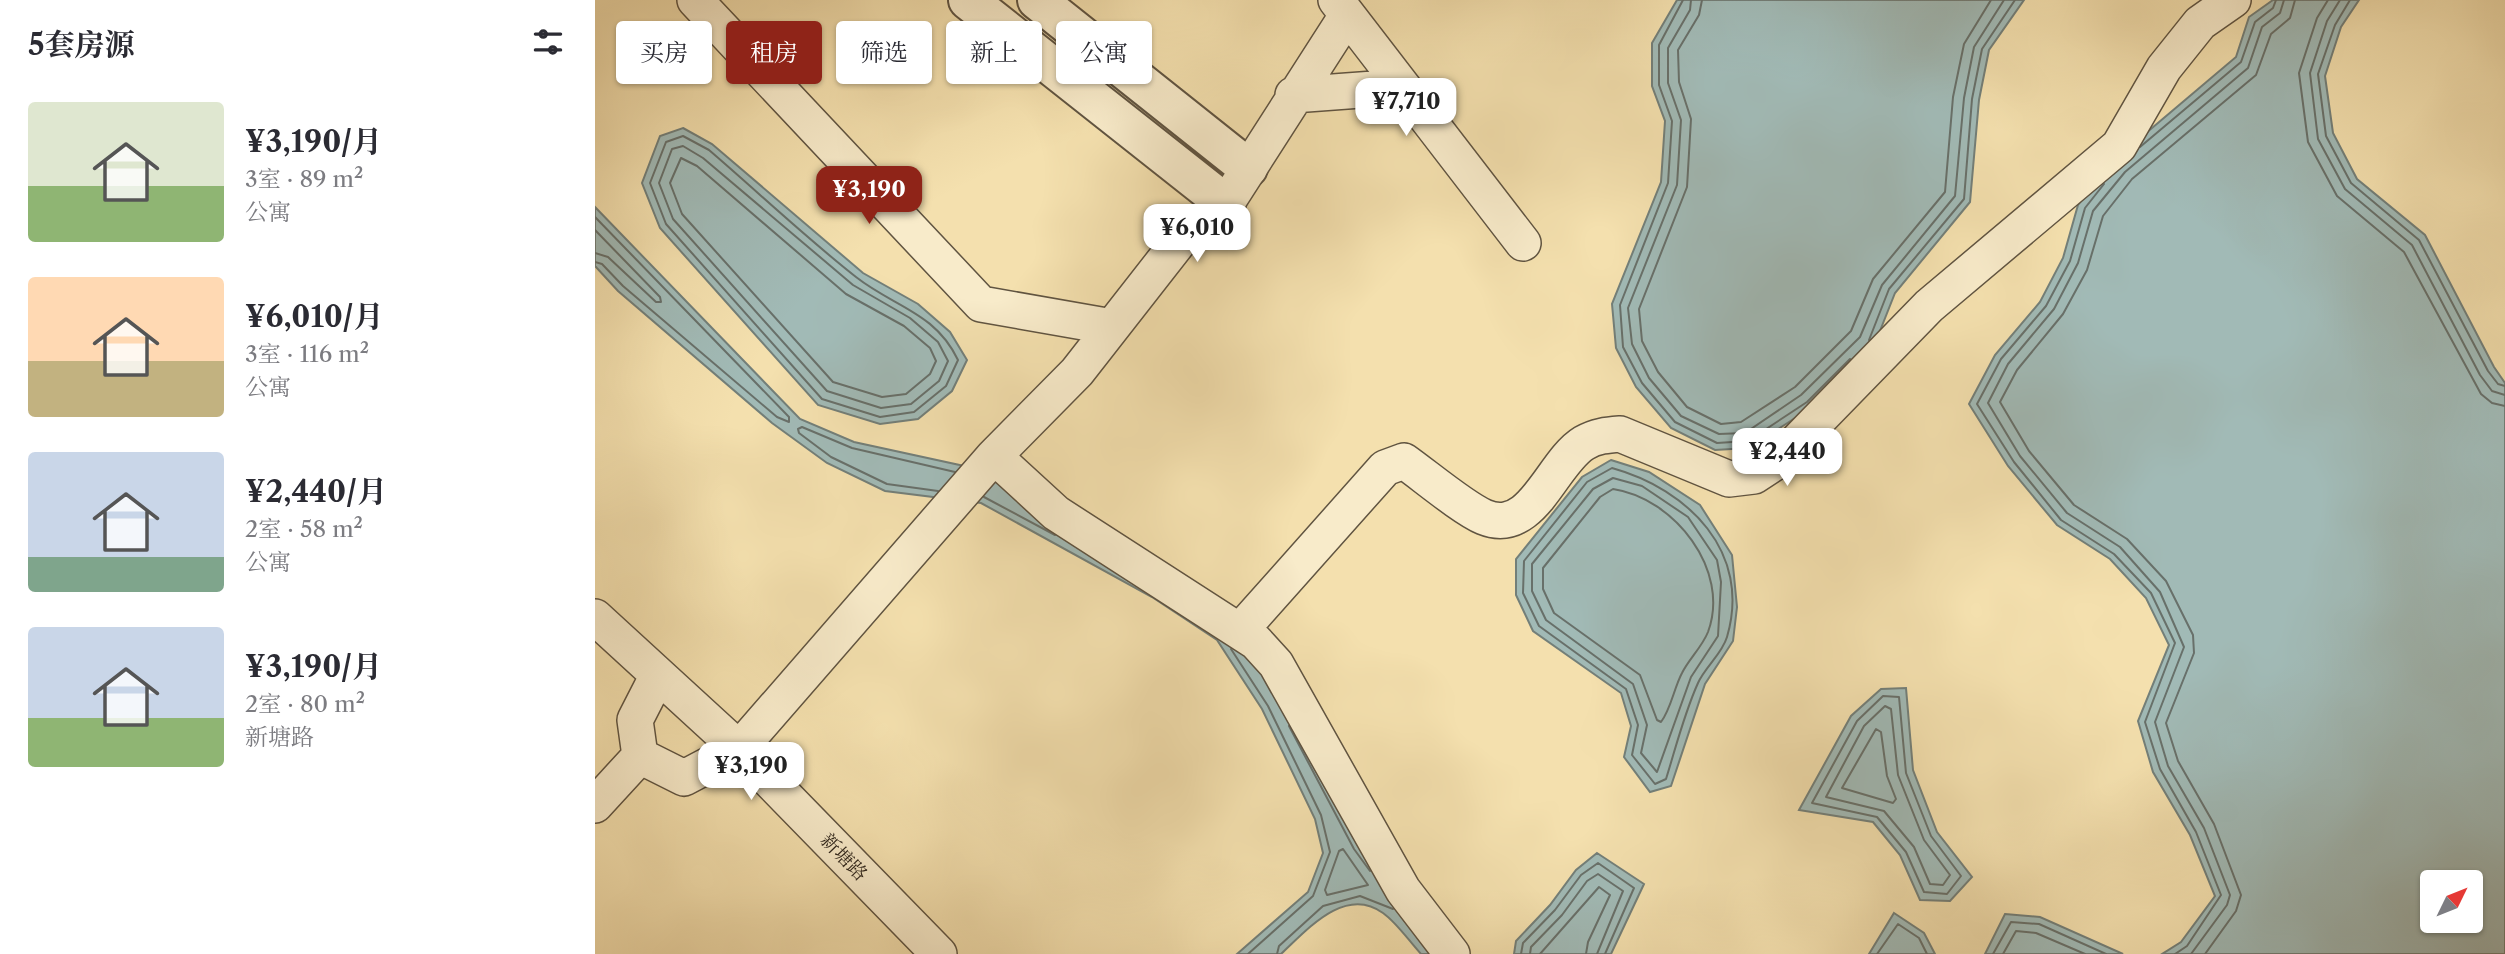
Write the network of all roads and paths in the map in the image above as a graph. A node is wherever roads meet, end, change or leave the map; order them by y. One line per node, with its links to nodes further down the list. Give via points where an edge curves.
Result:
1 (695, 0): 11 (street, via 981,304)
2 (968, 0): 9 (street)
3 (1037, 0): 8 (street)
4 (2233, 0): 14 (street, via 2200,23 2164,68 2119,146 1929,306 1780,459 1754,476 1729,479 1620,434 1601,435 1581,445 1521,515 1506,520 1484,517 1404,461 1385,468)
5 (1341, 8): 6 (street); 7 (street)
6 (1401, 87): 7 (street); 10 (street)
7 (1293, 95): 8 (street)
8 (1248, 169): 9 (street)
9 (1226, 204): 11 (street, via 1188,230)
10 (1523, 243)
11 (1112, 327): 12 (street, via 1077,372)
12 (989, 461): 14 (street, via 1056,513); 16 (street)
13 (595, 617): 15 (street, 新塘路)
14 (1240, 631): 20 (street, via 1276,664 1403,890)
15 (658, 675): 16 (street, 新塘路); 17 (street, via 635,720)
16 (739, 749): 17 (street, via 684,778); 19 (street, 新塘路)
17 (640, 756): 18 (street)
18 (595, 805)
19 (939, 954)
20 (1453, 954)

